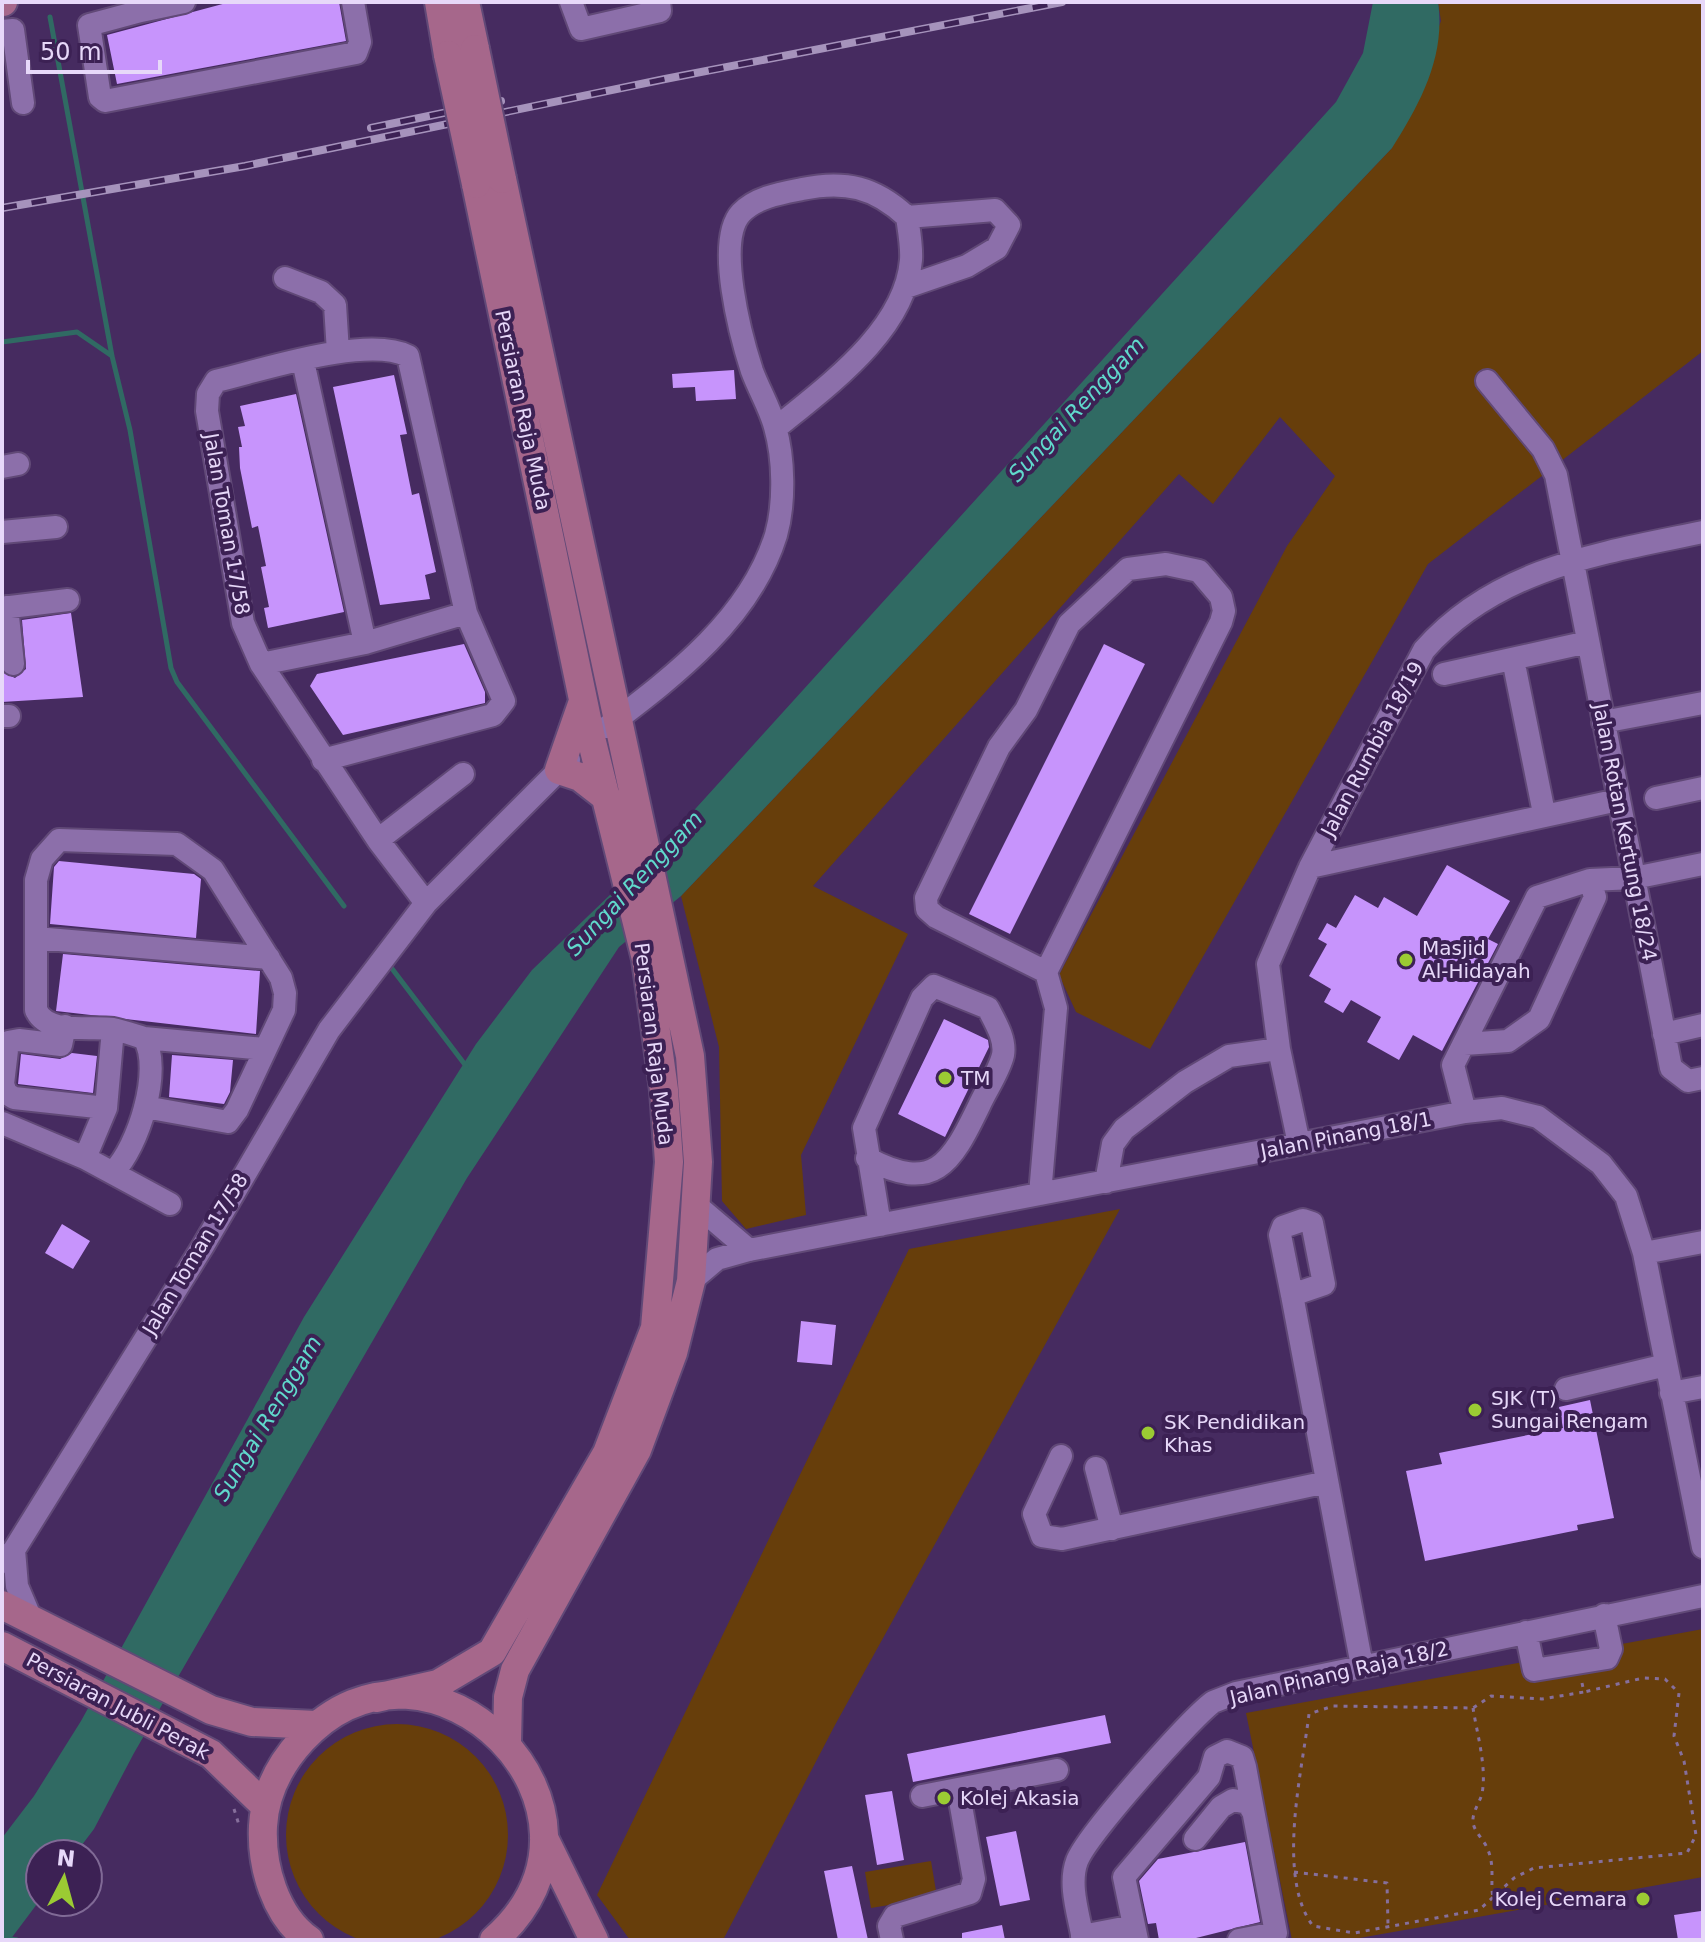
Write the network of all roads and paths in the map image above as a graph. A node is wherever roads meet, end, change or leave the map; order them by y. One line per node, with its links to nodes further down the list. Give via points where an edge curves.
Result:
1 (184, 2): 7 (street)
2 (353, 2): 7 (street, via 360,42 356,53 105,101 100,97 89,25)
3 (439, 2): 9 (main road, Persiaran Raja Muda)
4 (465, 2): 9 (main road, Persiaran Raja Muda)
5 (571, 2): 6 (street, via 581,29 660,11)
6 (659, 2)
7 (140, 6)
8 (2, 31): 10 (street, via 13,30)
9 (462, 52): 11 (main road, Persiaran Raja Muda, bridge)
10 (23, 103)
11 (489, 181): 32 (main road, Persiaran Raja Muda); 34 (main road, Persiaran Raja Muda)
12 (907, 217): 14 (street, via 911,258); 14 (street, via 995,210 1009,225 997,248 967,266); 18 (street, Jalan Toman 17/58, via 887,199 855,185 825,184 758,201 741,214 731,231 729,263 752,370)
13 (285, 278): 15 (street, via 321,292 335,305)
14 (906, 287): 18 (street, via 872,344)
15 (338, 352): 16 (street); 25 (street, via 385,349 408,356)
16 (303, 361): 27 (street); 30 (street, Jalan Toman 17/58, via 216,381 208,394 243,623)
17 (1487, 381): 22 (street, Jalan Rotan Kertung 18/24, via 1543,449 1556,475)
18 (776, 428): 34 (street, Jalan Toman 17/58, via 782,490 776,533 760,572 729,620 698,653)
19 (56, 527): 20 (street)
20 (2, 532)
21 (1703, 532): 22 (street, Jalan Rumbia 18/19)
22 (1572, 559): 26 (street, Jalan Rotan Kertung 18/24); 47 (street, Jalan Rumbia 18/19, via 1501,588 1424,650)
23 (68, 600): 24 (street)
24 (5, 608): 29 (street)
25 (466, 613): 27 (street); 37 (street, via 504,701 493,715)
26 (1588, 642): 28 (street); 35 (street, Jalan Rotan Kertung 18/24)
27 (365, 643): 30 (street)
28 (1513, 659): 31 (street); 44 (street)
29 (13, 664)
30 (261, 664): 37 (street, Jalan Toman 17/58)
31 (1444, 674)
32 (583, 699): 36 (main road, Persiaran Raja Muda); 38 (main road)
33 (1703, 703): 35 (street)
34 (620, 717): 36 (street, Jalan Toman 17/58); 52 (main road, Persiaran Raja Muda, via 646,846)
35 (1603, 722): 43 (street, Jalan Rotan Kertung 18/24)
36 (591, 738): 38 (street, Jalan Toman 17/58); 41 (main road, Persiaran Raja Muda)
37 (323, 760): 45 (street, Jalan Toman 17/58)
38 (559, 770): 41 (main road, via 580,777); 50 (street, Jalan Toman 17/58)
39 (463, 774): 45 (street)
40 (1703, 788): 42 (street)
41 (607, 798): 52 (main road, Persiaran Raja Muda, via 624,864)
42 (1656, 798)
43 (1618, 800): 44 (street); 48 (street, Jalan Rotan Kertung 18/24)
44 (1544, 813): 47 (street)
45 (378, 840): 50 (street, Jalan Toman 17/58)
46 (1703, 864): 48 (street)
47 (1310, 867): 62 (street, Jalan Rumbia 18/19, via 1268,964)
48 (1634, 878): 49 (street); 58 (street, Jalan Rotan Kertung 18/24)
49 (1590, 880): 60 (street, via 1537,897); 60 (street, via 1595,897 1539,1019 1508,1041)
50 (426, 903): 91 (street, Jalan Toman 17/58, via 329,1030 203,1246)
51 (36, 938): 53 (street); 53 (street, via 36,880 42,859 59,840 177,844 213,870); 56 (street, via 36,1010 51,1025)
52 (657, 951): 75 (main road, Persiaran Raja Muda, via 690,1056 696,1109); 101 (main road, Persiaran Raja Muda, via 669,1162 655,1328 607,1453 492,1652 438,1684)
53 (269, 958): 61 (street, via 285,993 284,1010)
54 (1046, 972): 54 (street, via 1221,622 1221,597 1199,571 1166,564 1128,569 1069,624 1026,710 999,747 926,898 927,909 936,917); 73 (street, via 1056,1008)
55 (1703, 1025): 58 (street)
56 (65, 1026): 57 (street); 65 (street, via 61,1045 8,1042 6,1093)
57 (113, 1029): 59 (street); 65 (street)
58 (1664, 1034): 63 (street, Jalan Rotan Kertung 18/24, via 1678,1077)
59 (144, 1038): 61 (street); 64 (street, via 152,1060)
60 (1464, 1044): 66 (street, via 1453,1065)
61 (265, 1049): 64 (street, via 228,1122)
62 (1279, 1049): 68 (street, Jalan Rumbia 18/19); 72 (street, via 1229,1056 1185,1082 1124,1129 1113,1144)
63 (1703, 1078)
64 (145, 1107): 71 (street, via 133,1144)
65 (106, 1108): 69 (street)
66 (1465, 1112): 68 (street, Jalan Pinang 18/1); 79 (street, Jalan Pinang 18/1, via 1502,1108 1538,1117 1601,1164 1626,1196)
67 (2, 1123): 69 (street)
68 (1299, 1144): 72 (street, Jalan Pinang 18/1)
69 (85, 1158): 71 (street)
70 (867, 1158): 70 (street, via 864,1128 922,998 934,986 988,1008 1003,1054 957,1153 942,1167 904,1174); 76 (street)
71 (113, 1172): 74 (street)
72 (1106, 1182): 73 (street, Jalan Pinang 18/1)
73 (1040, 1194): 76 (street, Jalan Pinang 18/1)
74 (170, 1204)
75 (695, 1204): 78 (street); 80 (main road, Persiaran Raja Muda)
76 (880, 1225): 78 (street, Jalan Pinang 18/1)
77 (1703, 1242): 79 (street)
78 (749, 1250): 80 (street, Jalan Pinang 18/1, via 717,1259)
79 (1644, 1253): 82 (street, Jalan Pinang 18/1)
80 (691, 1281): 104 (main road, Persiaran Raja Muda, via 673,1353 637,1450 515,1670)
81 (1292, 1295): 88 (street)
82 (1666, 1365): 84 (street); 85 (street, Jalan Pinang 18/1)
83 (1703, 1387): 85 (street)
84 (1566, 1389)
85 (1671, 1393): 90 (street, Jalan Pinang 18/1)
86 (1061, 1456): 89 (street, via 1034,1514 1042,1536 1062,1539)
87 (1096, 1468): 89 (street)
88 (1327, 1482): 89 (street); 99 (street)
89 (1112, 1529)
90 (1703, 1547)
91 (8, 1556): 95 (street, Jalan Toman 17/58, via 17,1586)
92 (1703, 1596): 94 (street, Jalan Pinang Raja 18/2)
93 (2, 1605): 95 (main road, Persiaran Jubli Perak)
94 (1604, 1615): 96 (street, Jalan Pinang Raja 18/2); 98 (street, via 1611,1655)
95 (42, 1625): 103 (main road, Persiaran Jubli Perak, via 172,1693 252,1722)
96 (1526, 1632): 98 (street, via 1534,1670); 99 (street, Jalan Pinang Raja 18/2)
97 (14, 1651): 109 (main road, Persiaran Jubli Perak, via 211,1754)
98 (1578, 1663): 100 (path)
99 (1362, 1666): 120 (street, Jalan Pinang Raja 18/2, via 1236,1693 1203,1710 1077,1860 1073,1881)
100 (1584, 1692): 102 (path, via 1542,1699 1491,1696); 117 (path, via 1643,1678 1665,1679 1679,1693 1674,1736 1684,1761 1696,1835 1692,1847 1687,1853 1534,1868)
101 (376, 1698): 103 (main road, via 344,1708); 104 (main road, via 411,1696 447,1703 479,1719)
102 (1473, 1708): 116 (path, via 1333,1706 1309,1714); 117 (path, via 1482,1794 1473,1825 1488,1849)
103 (316, 1725): 109 (main road, via 283,1760)
104 (507, 1742): 114 (main road, via 540,1803)
105 (1245, 1767): 110 (street); 112 (street); 119 (street, via 1236,1752 1215,1757 1209,1777 1124,1877)
106 (1057, 1770): 107 (street)
107 (958, 1789): 108 (street); 124 (street, via 974,1879 970,1893 895,1916 889,1926)
108 (922, 1796)
109 (264, 1805): 121 (main road, via 262,1852 275,1897)
110 (1221, 1807): 112 (street, via 1240,1800); 115 (street)
111 (233, 1808): 113 (path)
112 (1252, 1810): 125 (street, via 1276,1933)
113 (241, 1831)
114 (544, 1838): 122 (main road, via 535,1884 512,1924); 123 (main road)
115 (1195, 1839)
116 (1294, 1872): 118 (path, via 1313,1926 1354,1933); 118 (path, via 1387,1883)
117 (1493, 1898): 118 (path, via 1479,1910)
118 (1388, 1926)
119 (1135, 1933): 120 (street)
120 (1083, 1938)
121 (309, 1940)
122 (494, 1940)
123 (594, 1940)
124 (892, 1940)
125 (1239, 1940)

